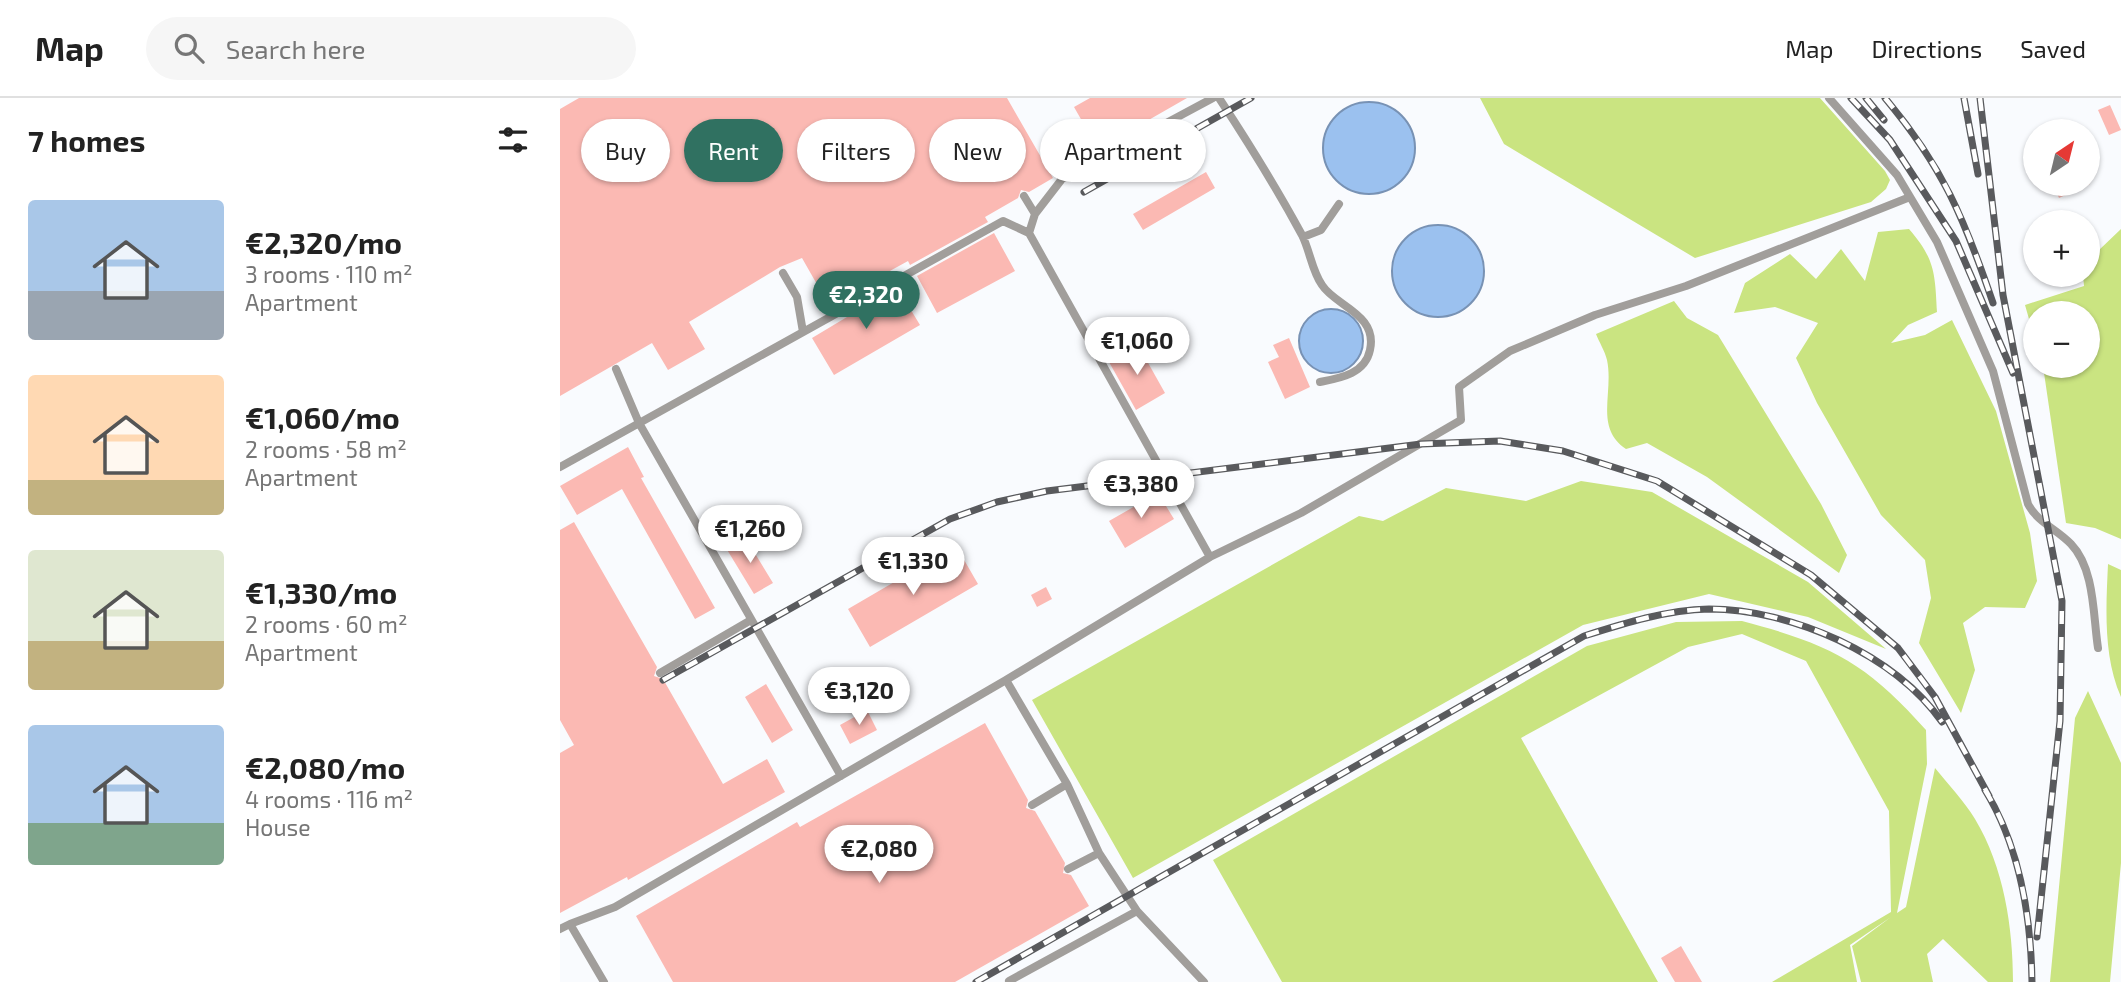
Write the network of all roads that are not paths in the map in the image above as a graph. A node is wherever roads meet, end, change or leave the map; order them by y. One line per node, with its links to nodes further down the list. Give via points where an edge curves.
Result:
1 (1213, 98): 7 (lane, via 1062,179)
2 (1219, 98): 9 (lane)
3 (1829, 98): 5 (lane, via 1897,175)
4 (1024, 196): 7 (lane)
5 (1910, 197): 16 (lane, via 1510,351 1459,387 1461,420 1301,513); 18 (lane, via 1937,242 1993,370 2028,505 2081,559)
6 (1339, 204): 9 (lane, via 1321,230)
7 (1035, 214): 8 (lane)
8 (1029, 233): 11 (lane, via 1003,221); 16 (lane)
9 (1303, 237): 13 (lane, via 1322,286 1348,304 1369,334 1370,349 1362,366 1346,376)
10 (783, 273): 11 (lane, via 797,297)
11 (803, 332): 14 (lane)
12 (616, 369): 14 (lane)
13 (1320, 382)
14 (639, 423): 15 (lane); 17 (lane)
15 (560, 467)
16 (1210, 557): 20 (lane)
17 (751, 620): 19 (lane); 21 (lane)
18 (2098, 648)
19 (660, 673)
20 (1006, 680): 21 (lane); 22 (lane)
21 (841, 776): 27 (lane, via 615,907)
22 (1068, 784): 23 (lane); 24 (lane)
23 (1032, 805)
24 (1099, 853): 25 (lane); 26 (lane)
25 (1068, 869)
26 (1137, 911): 30 (lane); 31 (lane)
27 (570, 924): 28 (lane); 29 (lane)
28 (560, 929)
29 (604, 982)
30 (1008, 982)
31 (1204, 982)

